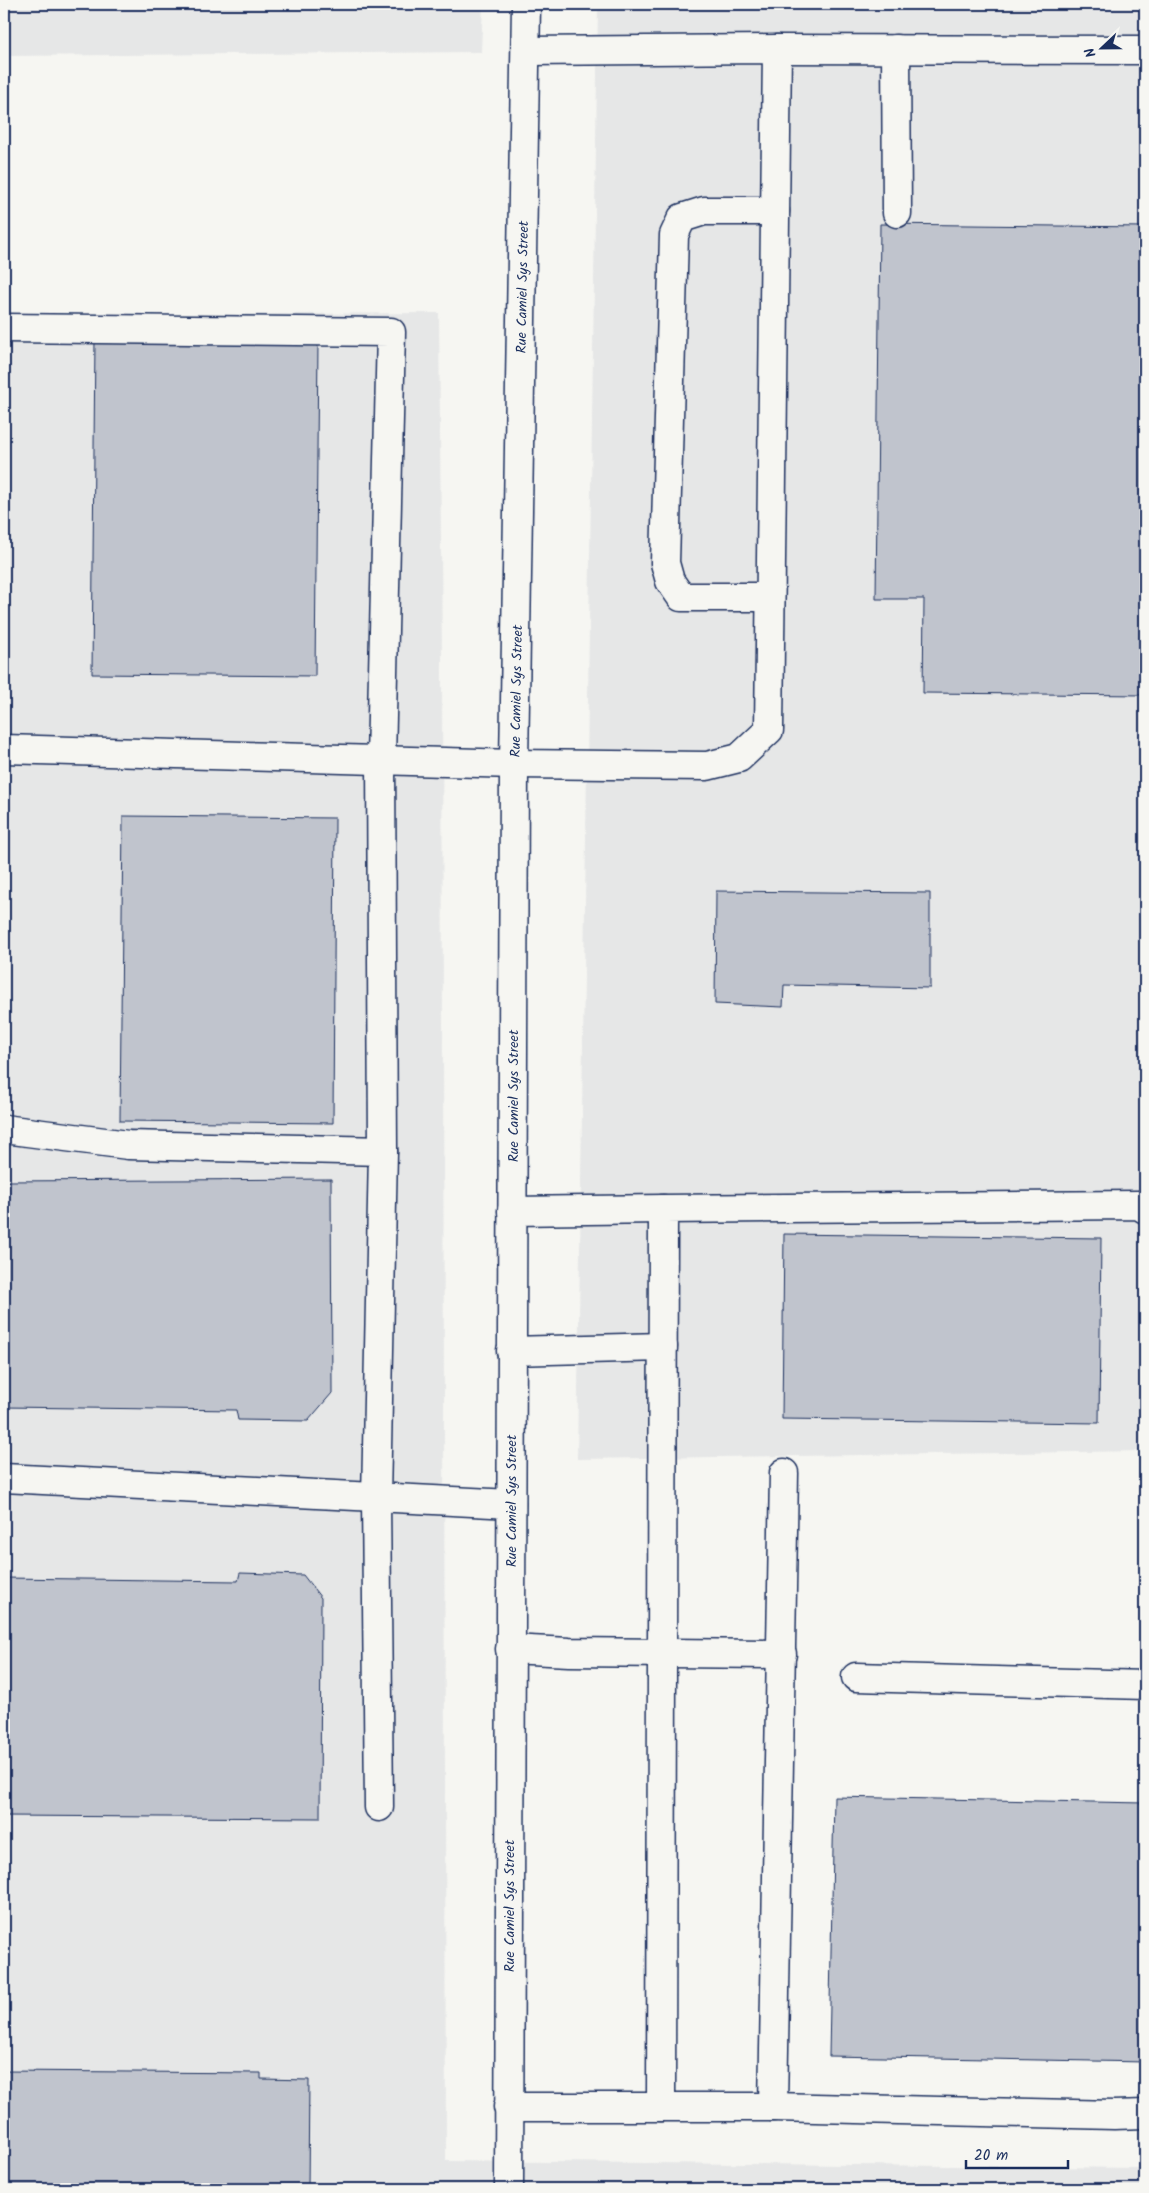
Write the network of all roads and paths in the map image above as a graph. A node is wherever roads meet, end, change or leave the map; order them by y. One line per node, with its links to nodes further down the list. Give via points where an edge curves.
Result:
1 (526, 4): 5 (street, Rue Camiel Sys Street)
2 (777, 49): 3 (street); 5 (street); 6 (street)
3 (896, 49): 4 (street); 7 (street)
4 (1145, 50)
5 (526, 51): 12 (street, Rue Camiel Sys Street)
6 (775, 211): 9 (street); 9 (street, via 704,211 682,218 674,235 665,564 670,581 681,596)
7 (897, 213)
8 (4, 328): 11 (street, via 391,332)
9 (770, 597): 12 (street, via 769,730 739,758 706,766)
10 (4, 749): 11 (street)
11 (382, 759): 12 (street); 14 (street)
12 (514, 764): 17 (street, Rue Camiel Sys Street)
13 (4, 1129): 14 (street, via 128,1144)
14 (383, 1151): 22 (street)
15 (663, 1209): 16 (street, via 1139,1205); 17 (street); 18 (street)
16 (1145, 1209)
17 (512, 1211): 19 (street, Rue Camiel Sys Street)
18 (663, 1347): 19 (street); 25 (street)
19 (511, 1351): 23 (street, Rue Camiel Sys Street)
20 (784, 1473): 26 (street)
21 (4, 1478): 22 (street)
22 (376, 1498): 23 (street); 29 (street)
23 (511, 1504): 24 (street, Rue Camiel Sys Street)
24 (510, 1648): 25 (street); 30 (street, Rue Camiel Sys Street)
25 (663, 1653): 26 (street); 31 (street)
26 (782, 1654): 32 (street)
27 (856, 1677): 28 (street)
28 (1145, 1684)
29 (379, 1807)
30 (508, 2107): 31 (street); 34 (street, Rue Camiel Sys Street)
31 (661, 2107): 32 (street)
32 (773, 2107): 33 (street)
33 (1145, 2114)
34 (509, 2189)

